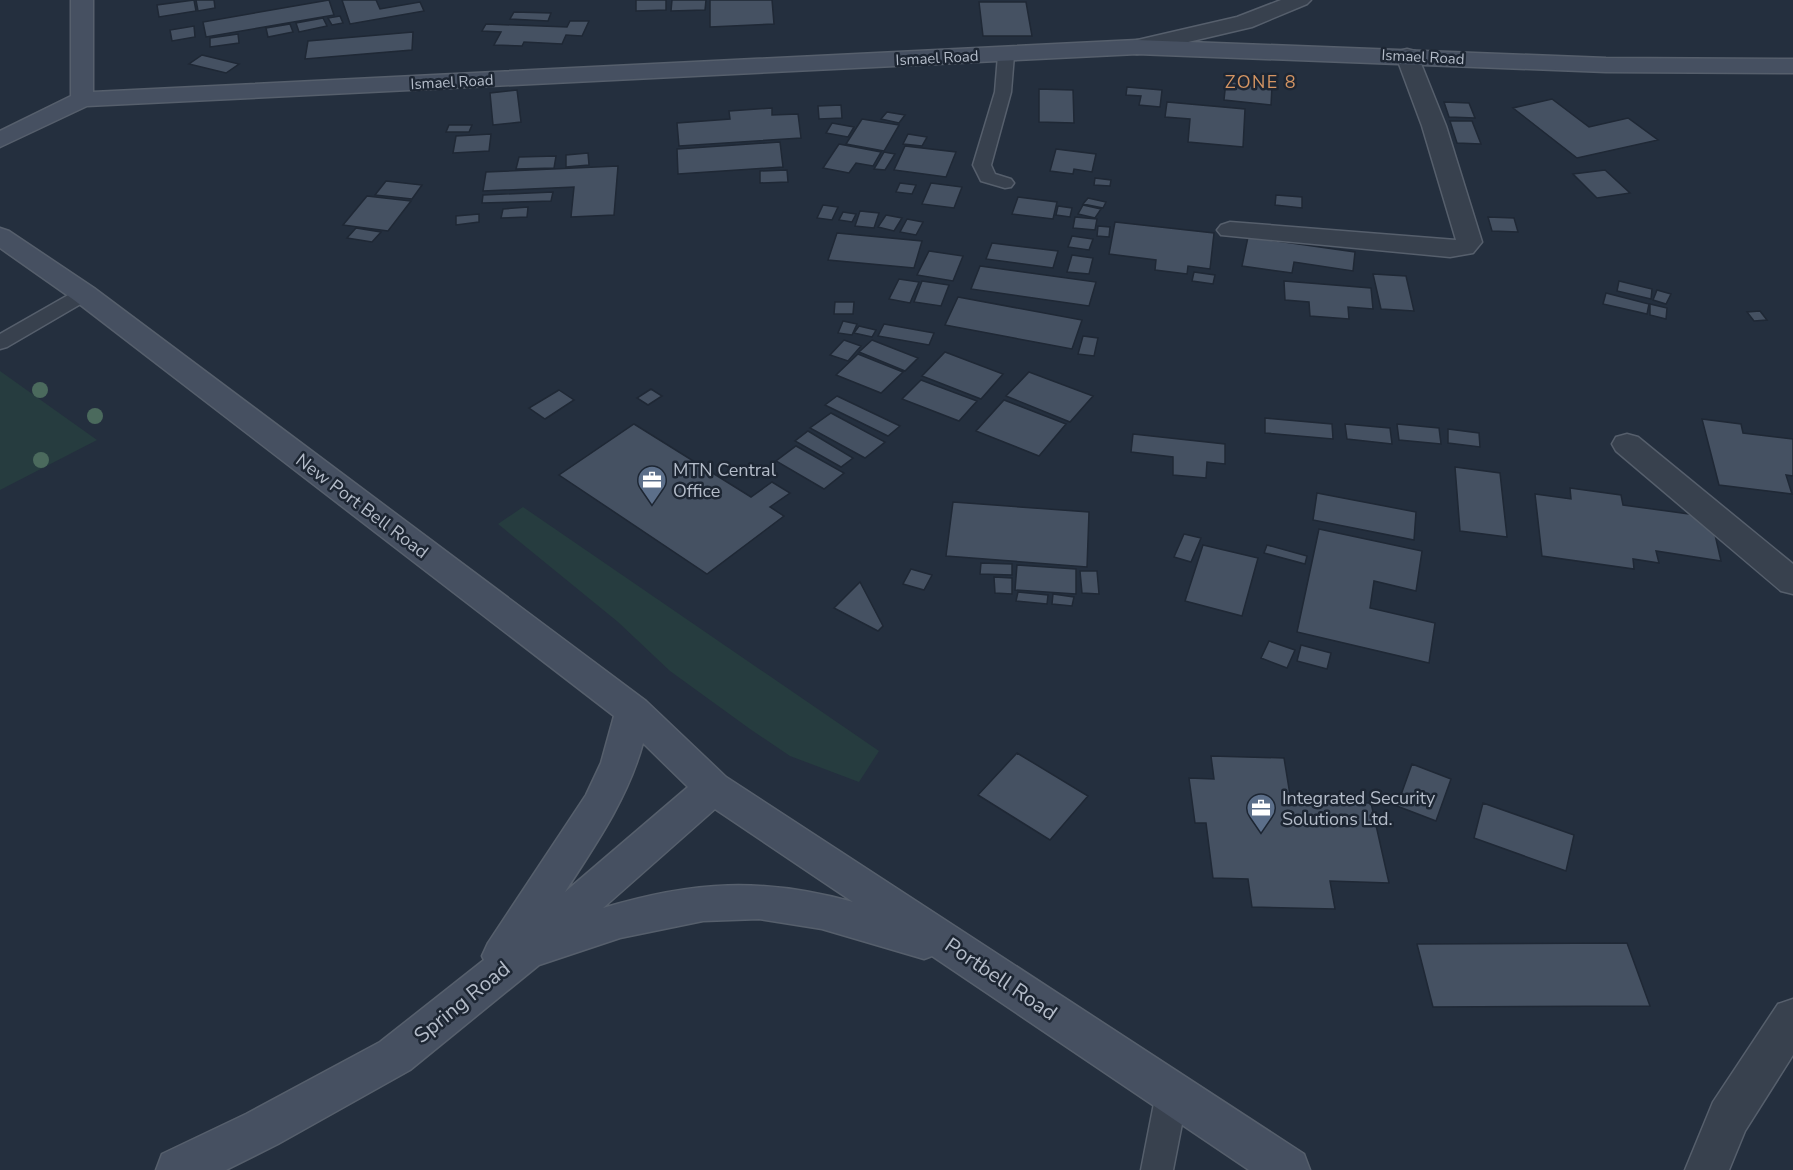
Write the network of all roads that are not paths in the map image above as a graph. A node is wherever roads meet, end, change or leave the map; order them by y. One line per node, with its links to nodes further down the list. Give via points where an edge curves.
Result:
1 (82, 0): 7 (main road)
2 (1300, 0): 3 (street, via 1244,22)
3 (1137, 47): 4 (main road, Ismael Road); 5 (main road, Ismael Road)
4 (1006, 55): 7 (main road, Ismael Road); 9 (lane, via 1003,92 982,165 987,177)
5 (1407, 56): 6 (main road, Ismael Road, via 1606,65); 10 (street, via 1434,126 1469,242 1449,249)
6 (1793, 66)
7 (82, 99): 8 (main road)
8 (0, 140)
9 (1005, 183)
10 (1230, 230)
11 (0, 236): 12 (main road, New Port Bell Road)
12 (84, 294): 13 (lane); 16 (main road, New Port Bell Road)
13 (0, 343)
14 (1627, 444): 15 (street)
15 (1793, 582)
16 (633, 711): 17 (main road, New Port Bell Road); 20 (main road, via 619,763 601,804)
17 (713, 788): 18 (main road, Portbell Road); 19 (main road, Spring Road)
18 (958, 951): 19 (main road, via 825,912 758,902 702,904 660,911); 22 (main road, Portbell Road)
19 (523, 953): 20 (main road, Spring Road)
20 (482, 988): 23 (main road, Spring Road, via 395,1056)
21 (1793, 1018): 26 (street, via 1729,1117)
22 (1172, 1093): 24 (lane); 25 (main road, Portbell Road)
23 (178, 1170)
24 (1157, 1170)
25 (1288, 1170)
26 (1707, 1170)

